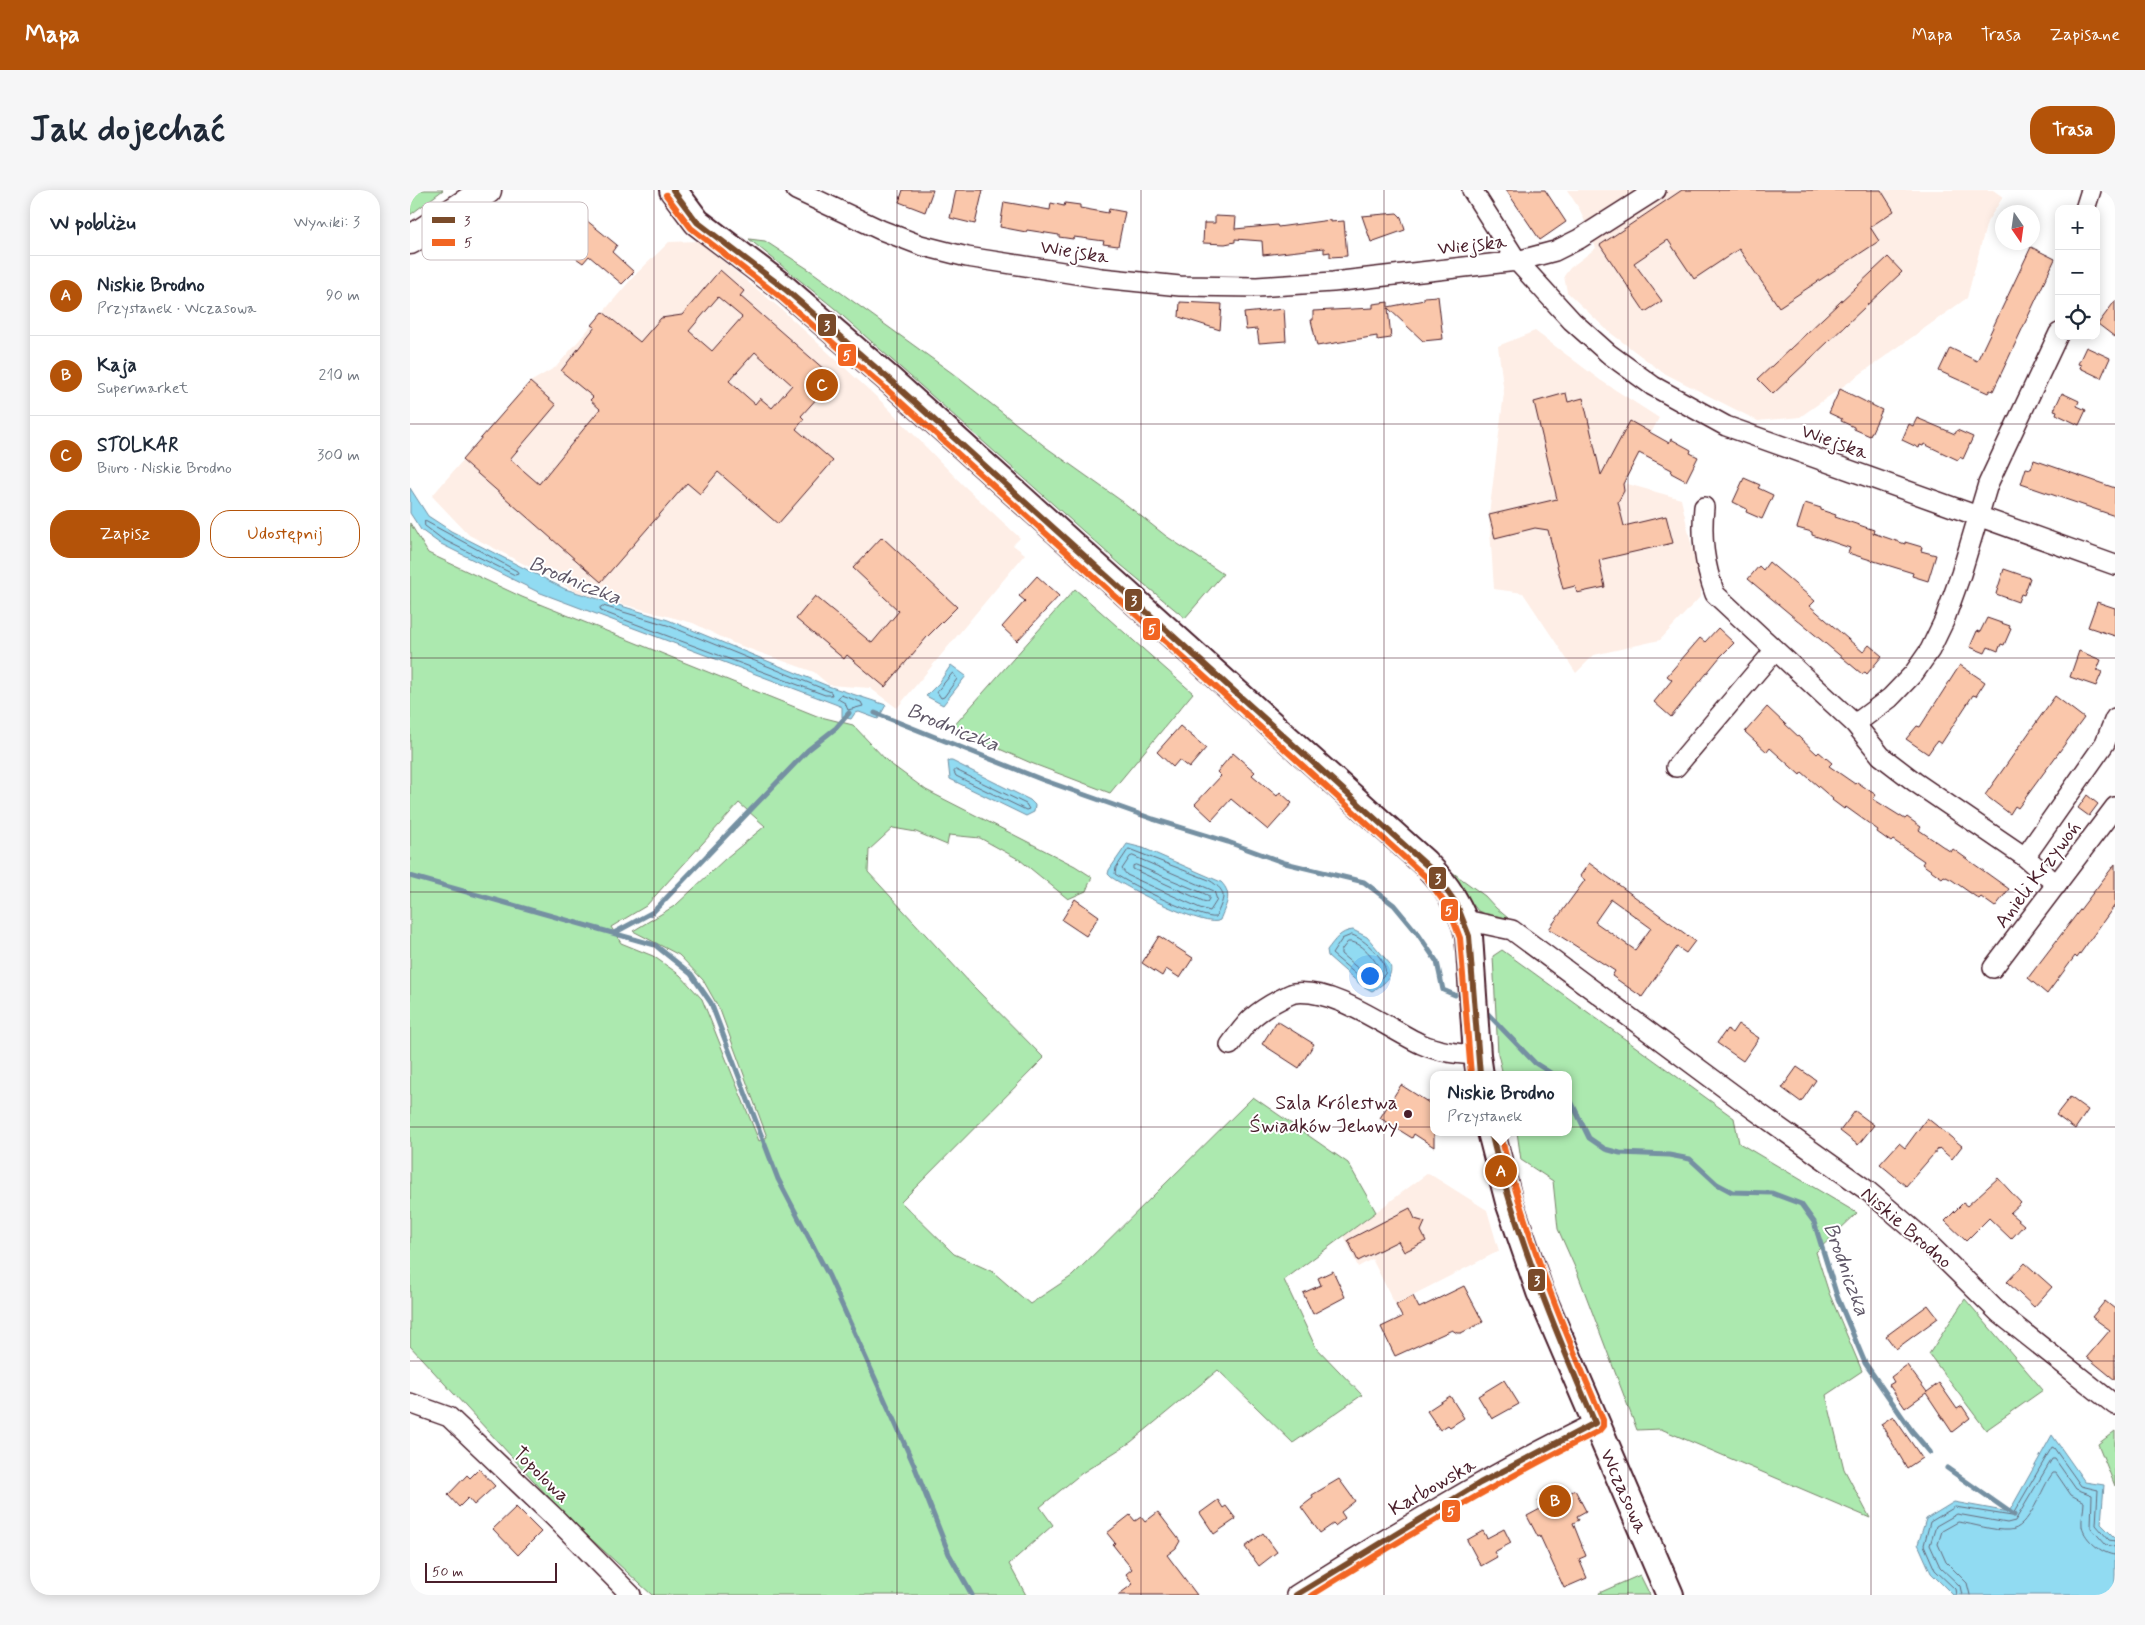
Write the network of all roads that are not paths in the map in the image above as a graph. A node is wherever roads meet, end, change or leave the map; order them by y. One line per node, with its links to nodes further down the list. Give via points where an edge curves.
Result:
1 (487, 190): 7 (main road)
2 (673, 190): 23 (street, via 697,222 785,289 890,380 1425,863 1444,882)
3 (796, 190): 11 (street, Wiejska, via 920,246 967,257 1101,278 1180,286 1257,287 1333,282)
4 (1472, 190): 11 (street)
5 (1656, 190): 11 (street, via 1579,239 1555,251)
6 (2091, 190): 8 (street)
7 (469, 202)
8 (2086, 205)
9 (422, 232): 10 (main road)
10 (410, 240)
11 (1517, 261): 14 (street, Wiejska, via 1572,321 1653,386 1726,426)
12 (2056, 340): 14 (street, via 1988,484)
13 (1704, 507): 16 (street, via 1701,532 1715,594)
14 (1978, 516): 15 (street, Wiejska); 17 (street, via 1961,574 1930,650 1890,698)
15 (2115, 565)
16 (1776, 650): 17 (street); 19 (street)
17 (1855, 724): 21 (street, via 1881,756)
18 (2113, 729): 21 (street)
19 (1676, 767)
20 (2115, 807): 22 (street, Anieli Krzywoń)
21 (2025, 857): 22 (street)
22 (2057, 885): 24 (street, Anieli Krzywoń)
23 (1465, 920): 26 (street, via 1471,956); 29 (street, Niskie Brodno, via 1512,930 1868,1191 1924,1238 1999,1313)
24 (1993, 968)
25 (1230, 1044): 26 (street, via 1260,1010 1293,993 1315,994 1335,999 1422,1044)
26 (1478, 1065)
27 (1492, 1136): 30 (street, Wczasowa, via 1521,1239)
28 (410, 1403): 31 (street, Topolowa, via 449,1417)
29 (2115, 1405)
30 (1595, 1423): 32 (street, Karbowska, via 1547,1446 1413,1522); 33 (street, Wczasowa)
31 (631, 1595)
32 (1296, 1595)
33 (1670, 1595)

